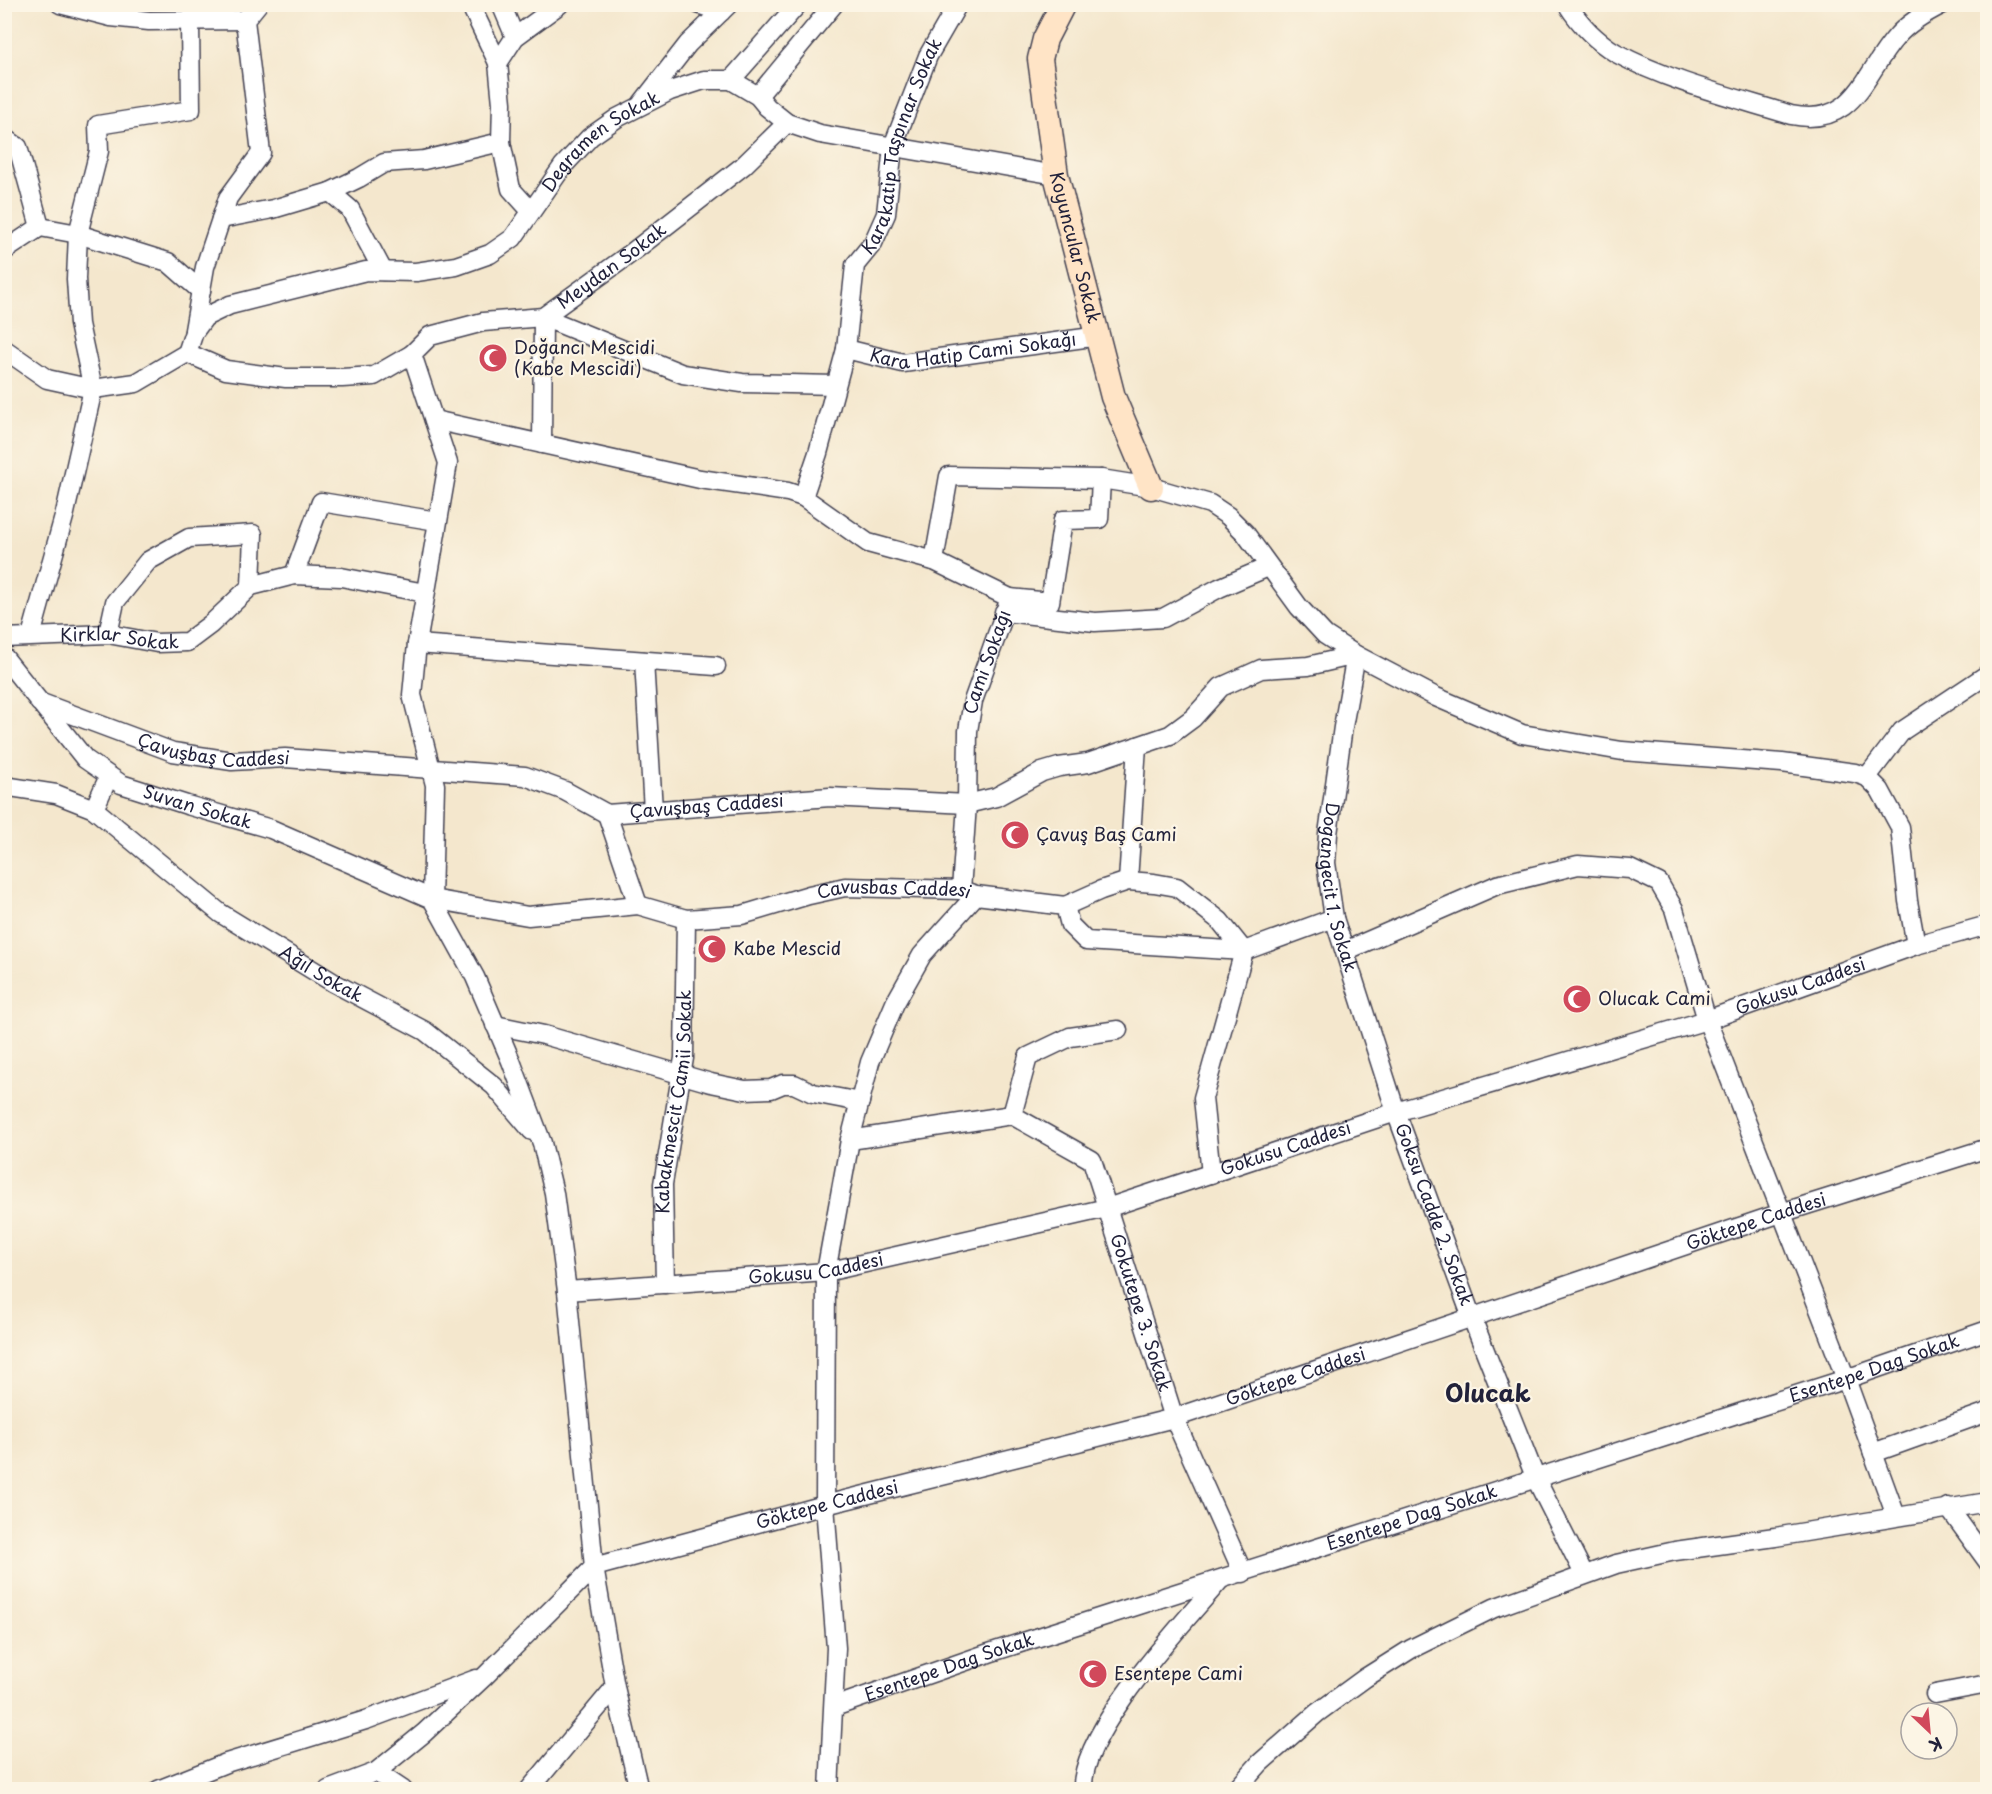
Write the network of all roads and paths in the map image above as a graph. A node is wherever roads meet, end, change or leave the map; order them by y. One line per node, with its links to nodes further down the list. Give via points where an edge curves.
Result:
1 (60, 4): 15 (street, via 111,17)
2 (258, 4): 14 (street)
3 (470, 4): 17 (street)
4 (501, 4): 16 (street)
5 (560, 4): 16 (street)
6 (698, 4): 13 (street)
7 (798, 4): 18 (street)
8 (834, 4): 19 (street)
9 (958, 4): 24 (street, Karakatip Taşpınar Sokak, via 928,56)
10 (1063, 4): 25 (street, Koyuncular Sokak, via 1045,39 1040,59)
11 (1567, 4): 12 (street, via 1584,26 1616,52 1668,76 1812,118 1845,107 1897,36)
12 (1943, 4)
13 (725, 8): 20 (street, via 688,44)
14 (245, 20): 15 (street); 28 (street, via 261,153 228,198)
15 (190, 21): 30 (street, via 191,110 98,125 99,151)
16 (515, 38): 17 (street)
17 (498, 63): 23 (street)
18 (731, 80): 19 (street); 20 (street, Degramen Sokak, via 704,80)
19 (758, 96): 21 (street)
20 (639, 107): 27 (street, Degramen Sokak, via 590,137)
21 (787, 123): 24 (street, via 820,134); 34 (street, Meydan Sokak, via 743,166)
22 (4, 137): 29 (street, via 18,147)
23 (501, 142): 26 (street, via 424,160 384,163); 27 (street, via 511,189)
24 (893, 146): 25 (street); 38 (street, Karakatip Taşpınar Sokak, via 886,214 873,243 855,265)
25 (1056, 175): 36 (street, Koyuncular Sokak)
26 (330, 192): 28 (street); 32 (street, via 350,209)
27 (530, 210): 32 (street, Degramen Sokak, via 513,238 490,254 456,266 416,272)
28 (221, 219): 33 (street)
29 (39, 226): 30 (street); 31 (street)
30 (78, 234): 33 (street, via 168,262); 42 (street, via 79,324)
31 (4, 251)
32 (383, 271): 35 (street, Degramen Sokak, via 366,271 230,305 205,317)
33 (201, 291): 35 (street)
34 (543, 317): 40 (street, Meydan Sokak, via 483,322 429,336); 41 (street, via 683,374 742,383); 44 (street)
35 (194, 332): 39 (street, Degramen Sokak)
36 (1099, 336): 38 (street, Kara Hatip Cami Sokağı, via 903,363); 46 (street, Koyuncular Sokak, via 1113,397)
37 (4, 349): 42 (street, via 47,379)
38 (846, 349): 41 (street, Karakatip Taşpınar Sokak)
39 (187, 353): 40 (street, Meydan Sokak, via 226,370 286,378 374,376); 42 (street, via 136,383)
40 (412, 354): 43 (street)
41 (836, 385): 47 (street, Karakatip Taşpınar Sokak)
42 (93, 389): 56 (street, via 65,513)
43 (434, 420): 44 (street); 48 (street, via 448,463)
44 (542, 444): 47 (street, via 699,479)
45 (1101, 479): 46 (street); 49 (street, via 949,476); 54 (street, Cami Sokağı, via 1099,519 1063,520 1050,602)
46 (1151, 487): 50 (street, via 1210,504 1228,516)
47 (803, 497): 49 (street, via 868,543)
48 (438, 521): 51 (street, via 321,502); 53 (street)
49 (934, 561): 54 (street)
50 (1268, 567): 54 (street, via 1163,618 1095,622); 59 (street, via 1325,635)
51 (294, 575): 52 (street, Kirklar Sokak); 53 (street, Kirklar Sokak, via 341,577)
52 (251, 586): 55 (street, Kirklar Sokak, via 187,642 157,644); 55 (street, via 253,534 189,538 148,561 115,602)
53 (425, 593): 58 (street)
54 (1007, 605): 70 (street, Cami Sokağı, via 972,701)
55 (108, 634): 56 (street, Kirklar Sokak)
56 (31, 636): 57 (street, Kirklar Sokak)
57 (4, 638)
58 (417, 644): 61 (street); 66 (street, via 412,695)
59 (1356, 655): 65 (street, Çavuşbaş Caddesi, via 1308,666 1261,669 1221,687 1193,718 1170,735); 68 (street, via 1436,697 1522,734 1622,751 1782,764); 79 (street, Dogangecit 1. Sokak, via 1328,834 1326,863)
60 (4, 657): 64 (street, Suvan Sokak)
61 (644, 661): 62 (street); 72 (street)
62 (716, 666)
63 (1988, 674): 68 (street, via 1902,731)
64 (39, 702): 66 (street, Çavuşbaş Caddesi, via 173,752 232,761 285,758); 67 (street, Suvan Sokak, via 85,759)
65 (1137, 746): 70 (street, Çavuşbaş Caddesi, via 1088,764 1042,772 996,797); 74 (street)
66 (431, 768): 73 (street, Çavuşbaş Caddesi, via 525,776 565,791); 76 (street, via 435,785)
67 (109, 776): 71 (street); 76 (street, Suvan Sokak, via 121,784 187,806 271,829)
68 (1867, 777): 82 (street, via 1880,790 1900,827)
69 (4, 786): 71 (street, Ağıl Sokak, via 56,794)
70 (967, 804): 72 (street, Çavuşbaş Caddesi, via 830,797); 75 (street, Cami Sokağı)
71 (94, 809): 93 (street, Ağıl Sokak, via 220,913 334,983 425,1031 494,1086)
72 (653, 810): 73 (street, Çavuşbaş Caddesi)
73 (608, 814): 77 (street)
74 (1128, 881): 78 (street); 83 (street, via 1177,887 1220,921)
75 (969, 893): 78 (street, Cavusbas Caddesi); 80 (street, Cavusbas Caddesi, via 845,887 742,915); 89 (street, via 922,955 895,1003 870,1062)
76 (432, 900): 77 (street, Cavusbas Caddesi, via 528,916); 86 (street, via 475,977)
77 (638, 904): 80 (street, Cavusbas Caddesi)
78 (1065, 906): 83 (street, via 1070,925 1086,941)
79 (1335, 918): 83 (street); 84 (street, Dogangecit 1. Sokak)
80 (686, 919): 88 (street, Kabakmescit Camii Sokak)
81 (1988, 924): 82 (street, Gokusu Caddesi)
82 (1916, 945): 85 (street, Gokusu Caddesi)
83 (1244, 951): 95 (street, via 1203,1098)
84 (1345, 951): 85 (street, via 1497,885 1578,865 1630,869 1659,883 1674,909); 90 (street, Dogangecit 1. Sokak)
85 (1707, 1020): 90 (street, Gokusu Caddesi); 97 (street)
86 (495, 1025): 88 (street); 93 (street)
87 (1118, 1030): 91 (street, via 1070,1037 1028,1057)
88 (682, 1075): 89 (street, via 745,1090 794,1084 813,1093); 99 (street, Kabakmescit Camii Sokak, via 663,1184)
89 (860, 1102): 92 (street)
90 (1396, 1112): 95 (street, Gokusu Caddesi); 101 (street, Goksu Cadde 2. Sokak)
91 (1012, 1115): 92 (street); 96 (street, Gokutepe 3. Sokak, via 1092,1160)
92 (850, 1140): 98 (street)
93 (542, 1143): 100 (street, via 554,1193)
94 (1988, 1148): 97 (street, Göktepe Caddesi)
95 (1211, 1174): 96 (street, Gokusu Caddesi)
96 (1107, 1208): 98 (street, Gokusu Caddesi); 105 (street, Gokutepe 3. Sokak)
97 (1781, 1213): 101 (street, Göktepe Caddesi); 103 (street)
98 (826, 1272): 99 (street, Gokusu Caddesi); 109 (street)
99 (665, 1284): 100 (street, Gokusu Caddesi)
100 (567, 1291): 113 (street)
101 (1472, 1318): 105 (street, Göktepe Caddesi); 107 (street, Goksu Cadde 2. Sokak)
102 (1988, 1330): 103 (street, Esentepe Dag Sokak)
103 (1846, 1380): 106 (street); 107 (street, Esentepe Dag Sokak)
104 (1988, 1412): 106 (street)
105 (1174, 1418): 109 (street, Göktepe Caddesi); 114 (street, Gokutepe 3. Sokak)
106 (1873, 1453): 111 (street)
107 (1536, 1479): 114 (street, Esentepe Dag Sokak); 115 (street, Goksu Cadde 2. Sokak)
108 (1988, 1502): 110 (street)
109 (825, 1505): 113 (street, Göktepe Caddesi); 121 (street, via 836,1648)
110 (1948, 1508): 111 (street); 112 (street)
111 (1896, 1516): 115 (street, via 1675,1551)
112 (1988, 1562)
113 (594, 1567): 117 (street); 119 (street)
114 (1243, 1573): 116 (street, Esentepe Dag Sokak)
115 (1584, 1574): 130 (street, via 1494,1608 1410,1649 1317,1713 1260,1763)
116 (1220, 1580): 121 (street, Esentepe Dag Sokak); 129 (street, via 1118,1704 1090,1753)
117 (484, 1677): 122 (street); 123 (street, via 366,1720 226,1763)
118 (1988, 1684): 120 (street)
119 (615, 1687): 126 (street); 127 (street)
120 (1935, 1694)
121 (834, 1707): 128 (street)
122 (376, 1772): 124 (street); 125 (street)
123 (158, 1790)
124 (328, 1790)
125 (403, 1790)
126 (529, 1790)
127 (639, 1790)
128 (829, 1790)
129 (1083, 1790)
130 (1236, 1790)

